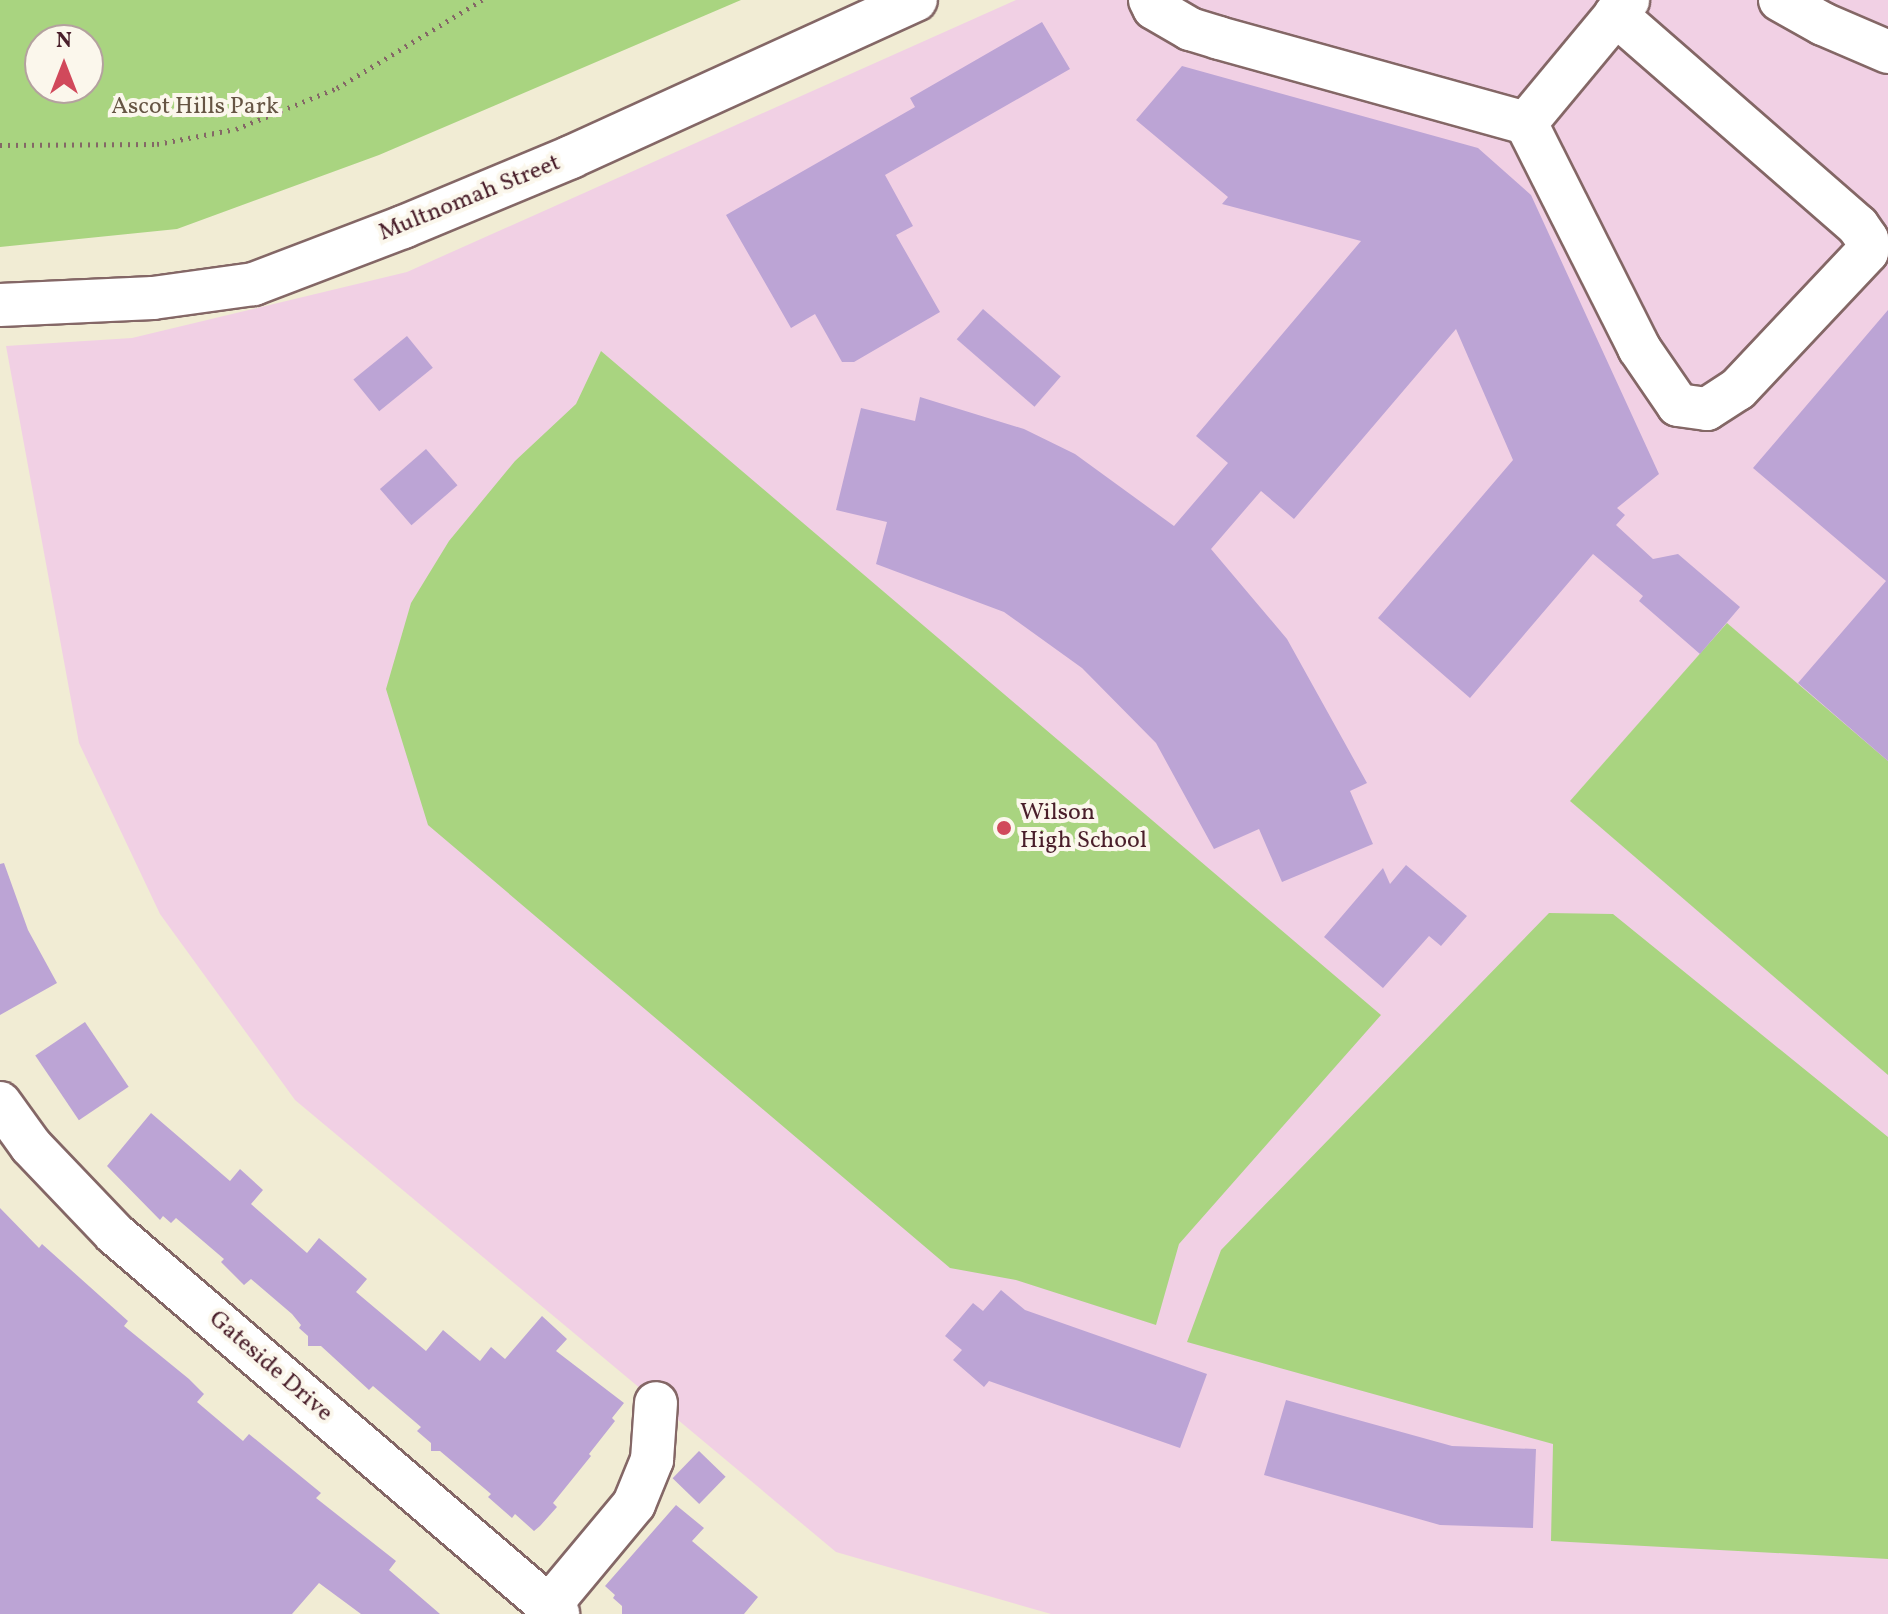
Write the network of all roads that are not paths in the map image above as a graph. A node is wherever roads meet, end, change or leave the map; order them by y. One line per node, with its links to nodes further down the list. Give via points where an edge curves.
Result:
1 (916, 0): 7 (street, Multnomah Street, via 571,157 254,284 153,298)
2 (1150, 0): 6 (street, via 1154,8 1190,29)
3 (1780, 0): 5 (street)
4 (1622, 7): 6 (street); 6 (street, via 1858,226 1867,239 1867,252 1738,389 1707,409 1678,405 1639,348)
5 (1888, 52)
6 (1526, 123)
7 (0, 305)
8 (0, 1103): 10 (street, Gateside Drive, via 31,1146 115,1234)
9 (656, 1403): 10 (street, via 652,1460 634,1504)
10 (554, 1610)

